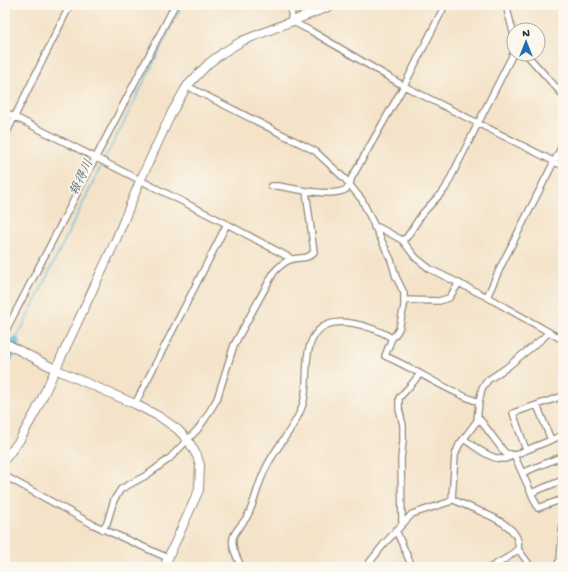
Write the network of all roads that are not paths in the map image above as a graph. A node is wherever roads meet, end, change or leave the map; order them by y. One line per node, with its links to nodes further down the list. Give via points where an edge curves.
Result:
1 (70, 5): 15 (street)
2 (175, 5): 19 (street)
3 (292, 5): 7 (street)
4 (333, 5): 7 (street)
5 (445, 5): 12 (street)
6 (506, 5): 8 (street)
7 (291, 21): 11 (street, via 242,41 224,52 199,72); 12 (street)
8 (510, 22)
9 (509, 62): 16 (street)
10 (533, 62): 13 (street)
11 (187, 86): 22 (street); 23 (street, via 315,151)
12 (404, 86): 16 (street); 23 (street)
13 (563, 95)
14 (5, 112): 15 (street)
15 (14, 117): 17 (street); 19 (street)
16 (478, 124): 20 (street); 28 (street, via 445,189)
17 (5, 136)
18 (563, 144): 20 (street)
19 (98, 159): 22 (street); 33 (street)
20 (554, 161): 21 (street); 31 (street)
21 (563, 166)
22 (140, 181): 26 (street); 39 (street, via 115,242)
23 (350, 185): 25 (street, via 336,193); 27 (street, via 362,200)
24 (271, 186): 25 (street)
25 (306, 191): 29 (street, via 314,252 305,258)
26 (227, 224): 29 (street); 43 (street)
27 (374, 227): 28 (street); 32 (street, via 391,260 404,293)
28 (402, 240): 30 (street, via 426,266)
29 (292, 259): 48 (street, via 280,265 274,272 234,345 217,399)
30 (459, 283): 31 (street); 32 (street, via 449,298 439,301)
31 (487, 297): 34 (street)
32 (404, 300): 36 (street, via 399,330)
33 (5, 332)
34 (549, 332): 37 (street); 41 (street, via 488,380 482,388)
35 (563, 332): 37 (street)
36 (392, 338): 40 (street, via 385,356); 69 (street, via 368,326 351,323 328,324 318,330 308,356 303,406 265,470 254,502 234,537 234,549)
37 (561, 339)
38 (5, 343): 39 (street)
39 (55, 369): 43 (street); 53 (street, via 20,442)
40 (420, 374): 41 (street); 61 (street, via 399,398 403,425)
41 (479, 402): 45 (street)
42 (563, 402): 44 (street, via 560,397)
43 (136, 404): 48 (street, via 160,417)
44 (537, 405): 49 (street); 50 (street, via 514,413)
45 (478, 417): 47 (street); 51 (street, via 505,453)
46 (563, 435): 49 (street)
47 (464, 439): 51 (street, via 499,460); 58 (street, via 455,455)
48 (188, 440): 62 (street, via 169,459 121,489); 66 (street, via 200,465 199,490)
49 (551, 440): 50 (street)
50 (526, 450): 51 (street)
51 (514, 455): 54 (street)
52 (563, 456): 54 (street)
53 (5, 460)
54 (522, 473): 57 (street)
55 (5, 476): 62 (street)
56 (563, 480): 57 (street)
57 (531, 493): 59 (street, via 538,508)
58 (452, 499): 61 (street, via 416,511); 65 (street, via 501,521 519,540)
59 (563, 499)
60 (563, 521): 64 (street)
61 (402, 523): 63 (street)
62 (102, 529): 66 (street)
63 (396, 530): 70 (street); 71 (street)
64 (562, 540): 67 (street)
65 (518, 549): 72 (street); 73 (street)
66 (168, 558): 68 (street)
67 (561, 559): 74 (street)
68 (164, 567)
69 (242, 567)
70 (366, 567)
71 (412, 567)
72 (491, 567)
73 (531, 567)
74 (556, 567)

